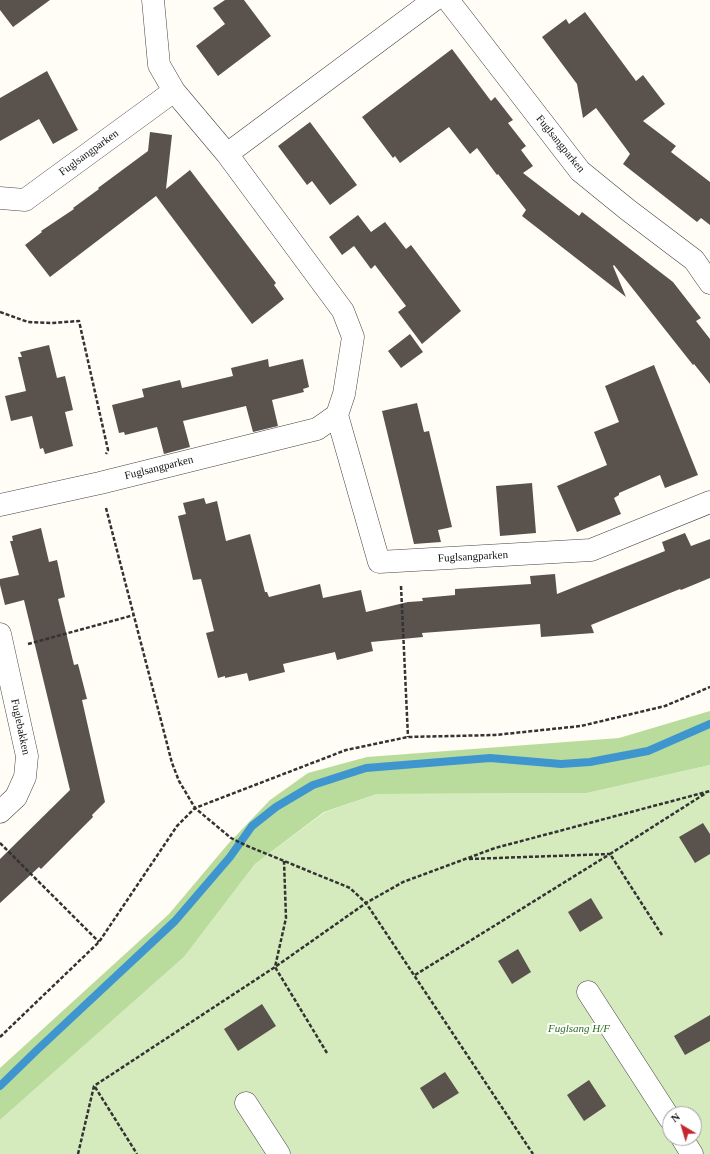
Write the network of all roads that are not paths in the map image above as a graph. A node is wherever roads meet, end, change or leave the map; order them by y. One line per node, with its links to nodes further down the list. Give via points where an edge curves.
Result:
1 (153, 0): 4 (street, via 159,65)
2 (434, 0): 5 (street)
3 (448, 0): 7 (street, Fuglsangparken, via 580,171 694,260)
4 (174, 91): 5 (street); 6 (street, Fuglsangparken, via 25,200)
5 (227, 154): 8 (street, via 343,311 353,337 344,394)
6 (0, 198)
7 (710, 283)
8 (337, 415): 9 (street, Fuglsangparken, via 379,562 591,550); 10 (street, Fuglsangparken, via 317,429)
9 (710, 502)
10 (0, 505)
11 (2, 642): 12 (street, Fuglebakken, via 27,756 25,777 16,797)
12 (0, 812)
13 (588, 992): 15 (street)
14 (246, 1103): 16 (street)
15 (662, 1107)
16 (278, 1154)

